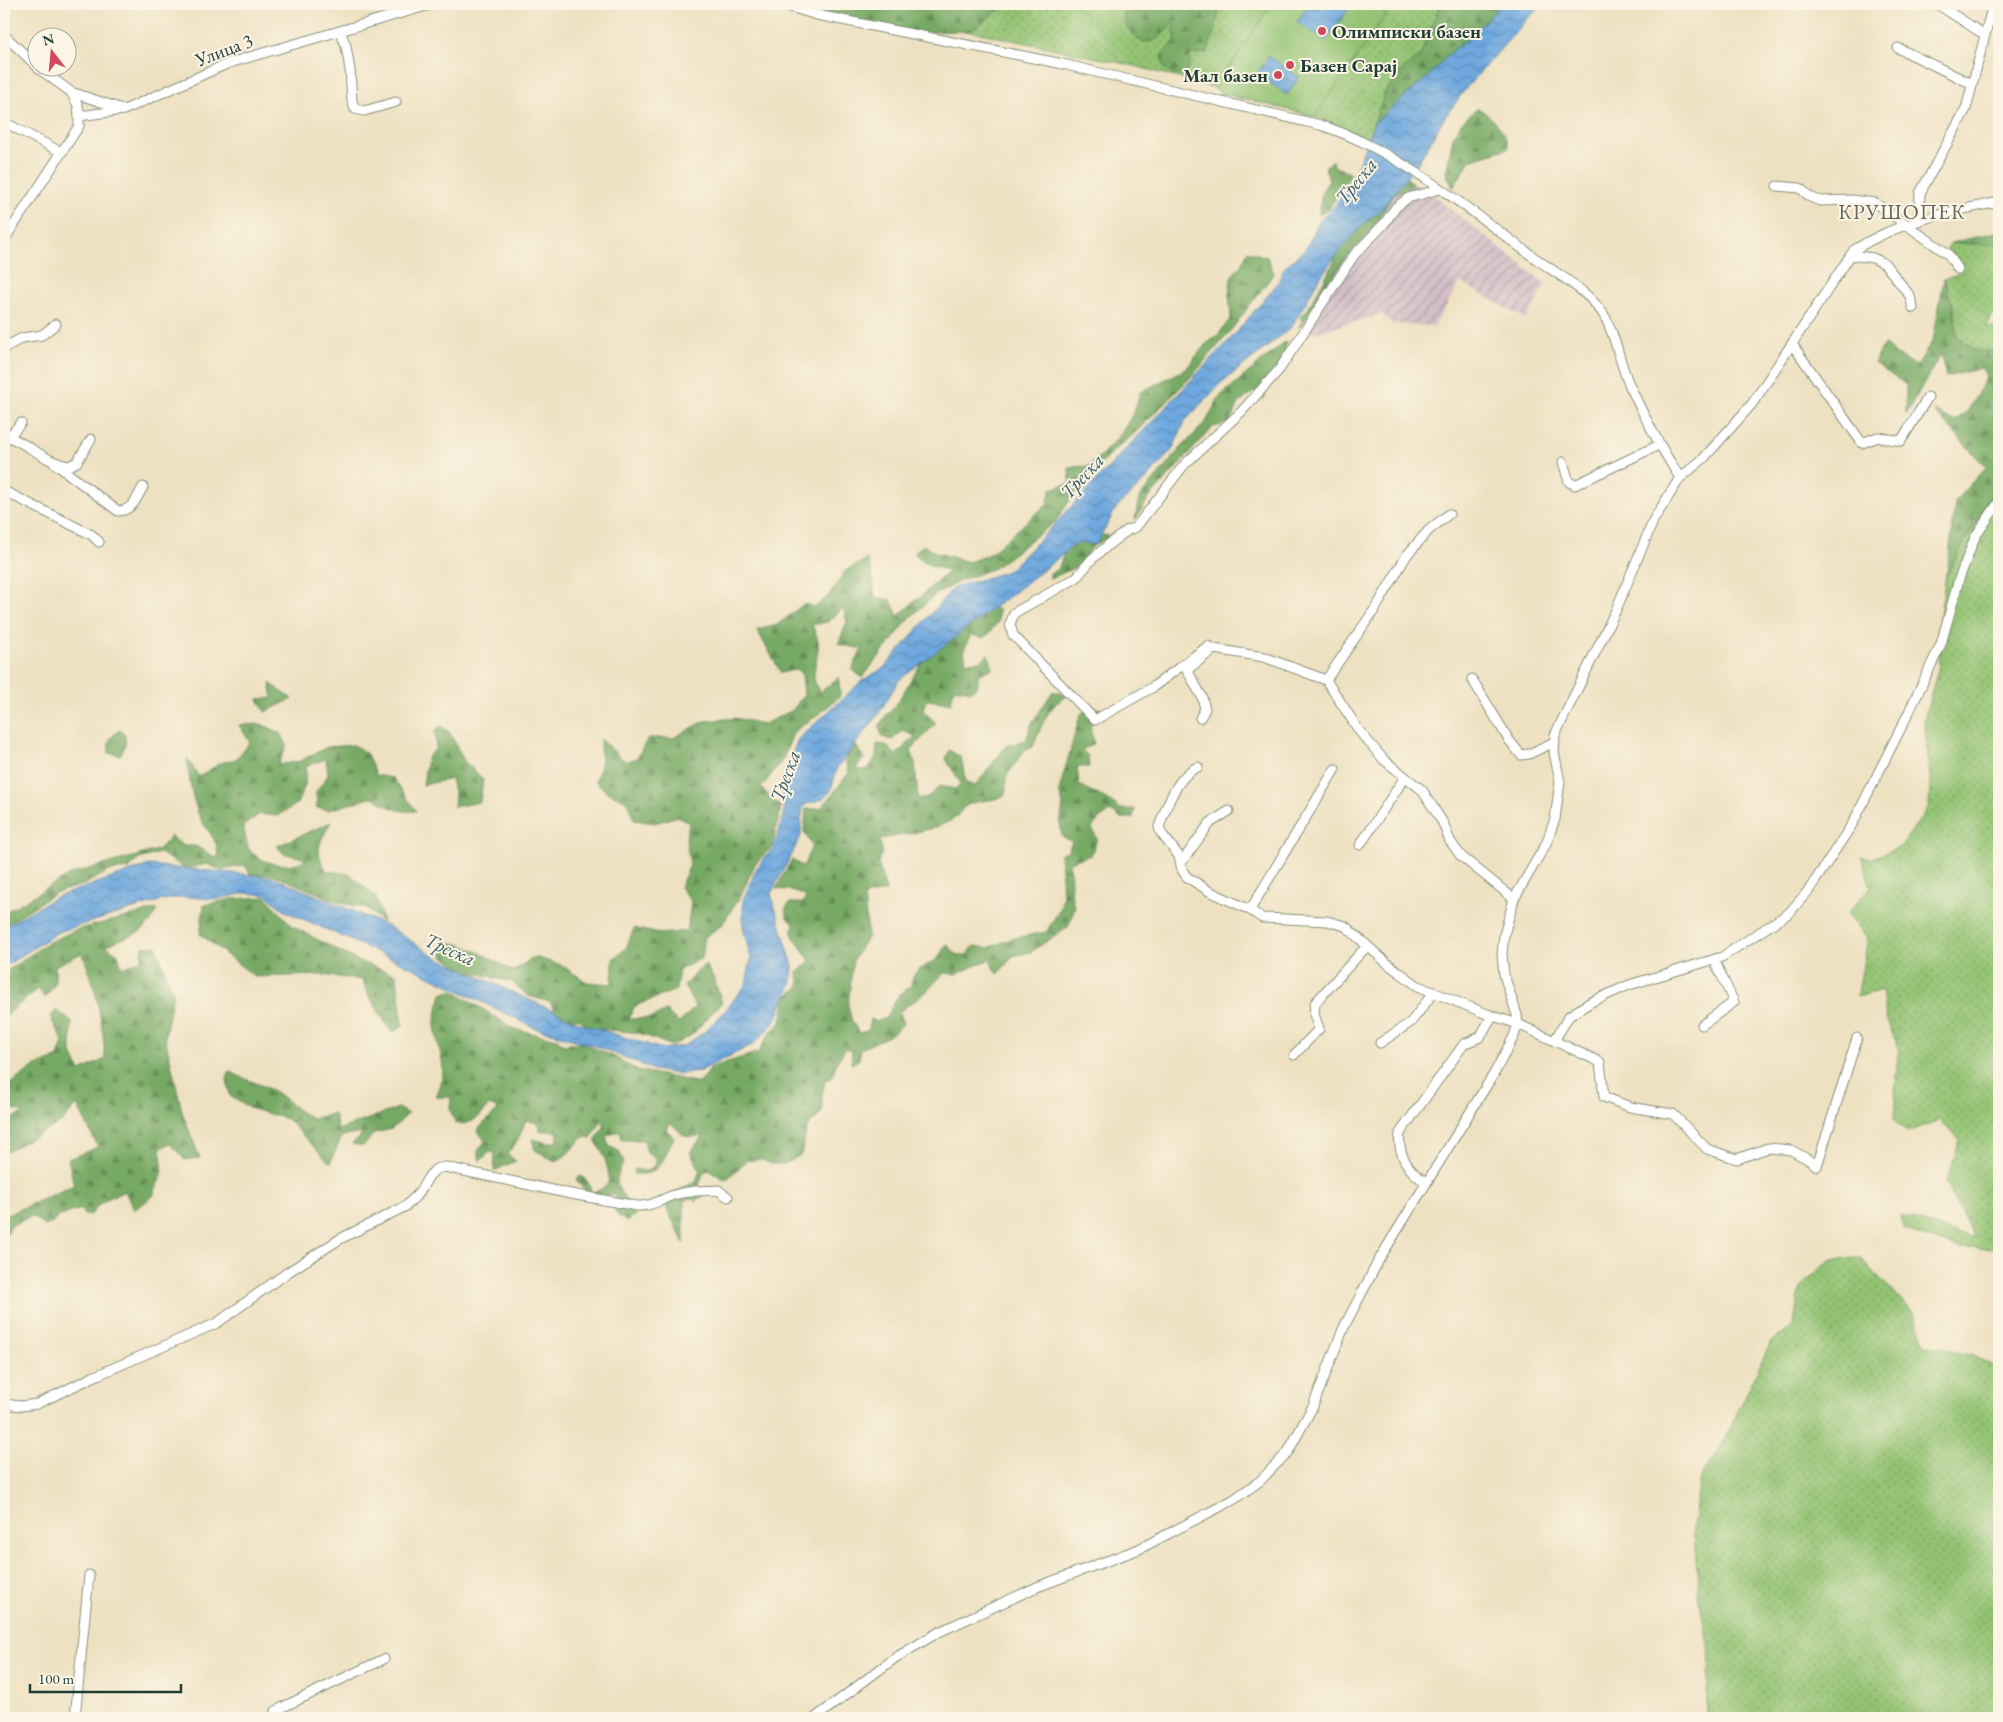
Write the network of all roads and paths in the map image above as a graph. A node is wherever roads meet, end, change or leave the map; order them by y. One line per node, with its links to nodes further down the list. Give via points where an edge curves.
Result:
1 (433, 4): 5 (street, Улица 3)
2 (780, 4): 19 (street, via 817,16 1100,72 1320,125 1350,136)
3 (1937, 4): 7 (street)
4 (1993, 4): 7 (street)
5 (340, 31): 13 (street, via 346,46 355,109 364,110); 14 (street, Улица 3, via 229,63)
6 (4, 35): 9 (street)
7 (1985, 35): 11 (street)
8 (1898, 48): 11 (street)
9 (28, 58)
10 (53, 78): 12 (street)
11 (1972, 84): 21 (street, via 1966,109 1920,193)
12 (71, 92): 14 (street); 15 (street, via 78,105)
13 (396, 102)
14 (124, 110): 15 (street, Улица 3)
15 (79, 116): 17 (street, via 79,126)
16 (4, 122): 17 (street)
17 (61, 152): 23 (street)
18 (1777, 186): 22 (street, via 1800,188 1820,201 1874,203)
19 (1440, 189): 34 (street, via 1572,285 1604,316 1629,384); 43 (street, via 1408,198 1396,207 1354,255 1279,370 1241,412 1184,465 1136,527 1113,541 1076,578 1014,613 1010,624 1013,635 1095,720 1154,687 1208,646)
20 (1999, 202): 21 (street)
21 (1919, 219): 22 (street)
22 (1904, 224): 24 (street, via 1874,237); 25 (street, via 1948,254)
23 (4, 240)
24 (1851, 255): 26 (street, via 1873,258 1885,264 1910,296); 28 (street)
25 (1958, 269)
26 (1913, 308)
27 (56, 324): 29 (street, via 42,335 22,338)
28 (1792, 344): 30 (street, via 1862,442 1878,437 1900,441); 37 (street, via 1752,404 1704,458)
29 (4, 348)
30 (1928, 397)
31 (21, 423): 32 (street)
32 (6, 438): 36 (street, via 37,450)
33 (91, 439): 36 (street, via 74,465)
34 (1659, 445): 35 (street, via 1575,485 1569,482); 37 (street)
35 (1563, 462)
36 (54, 463): 38 (street, via 118,510 124,511 132,505)
37 (1680, 478): 47 (street, via 1644,538 1616,610)
38 (144, 486)
39 (4, 492): 42 (street, via 92,534)
40 (1999, 502): 57 (street, via 1975,536 1941,644 1853,823 1822,872 1789,913)
41 (1449, 514): 45 (street, via 1429,530 1407,555 1377,606)
42 (99, 542)
43 (1214, 649): 45 (street, via 1264,657); 46 (street, via 1187,670 1202,697 1205,710)
44 (1472, 679): 47 (street, via 1509,740 1522,755)
45 (1326, 680): 50 (street, via 1360,732 1384,760)
46 (1200, 718)
47 (1554, 742): 54 (street, via 1560,782 1555,819 1546,844)
48 (1198, 767): 53 (street, via 1182,779 1159,827)
49 (1335, 769): 55 (street)
50 (1405, 777): 52 (street); 54 (street, via 1422,790 1461,856)
51 (1229, 811): 53 (street, via 1210,823)
52 (1360, 845)
53 (1181, 862): 55 (street, via 1187,877 1208,891)
54 (1514, 899): 60 (street, via 1502,954 1504,975)
55 (1250, 910): 56 (street, via 1262,918 1327,921 1345,926)
56 (1367, 946): 58 (street, via 1418,986); 65 (street, via 1315,1003 1314,1014 1319,1029)
57 (1714, 960): 61 (street, via 1734,1002); 63 (street, via 1629,985 1591,1002 1568,1016)
58 (1434, 992): 59 (street); 64 (street, via 1411,1022)
59 (1492, 1016): 60 (street); 66 (street, via 1480,1037 1464,1044 1400,1133 1401,1156)
60 (1518, 1024): 63 (street); 66 (street, via 1495,1072)
61 (1702, 1025)
62 (1857, 1038): 63 (street, via 1817,1166 1791,1150 1768,1148 1737,1159 1707,1148 1673,1114 1630,1108 1604,1097 1600,1062)
63 (1554, 1041)
64 (1380, 1043)
65 (1294, 1055)
66 (1426, 1182): 73 (street, via 1380,1258 1344,1327 1302,1429 1288,1452 1260,1480 1233,1500 1139,1550 1045,1583 939,1632 881,1668)
67 (728, 1197): 68 (street, via 718,1190 689,1192 647,1206 637,1206 444,1167 436,1169 406,1206 295,1267 217,1323 37,1404)
68 (4, 1404)
69 (89, 1575): 71 (street)
70 (384, 1658): 72 (street, via 283,1707)
71 (75, 1718)
72 (272, 1718)
73 (816, 1718)

